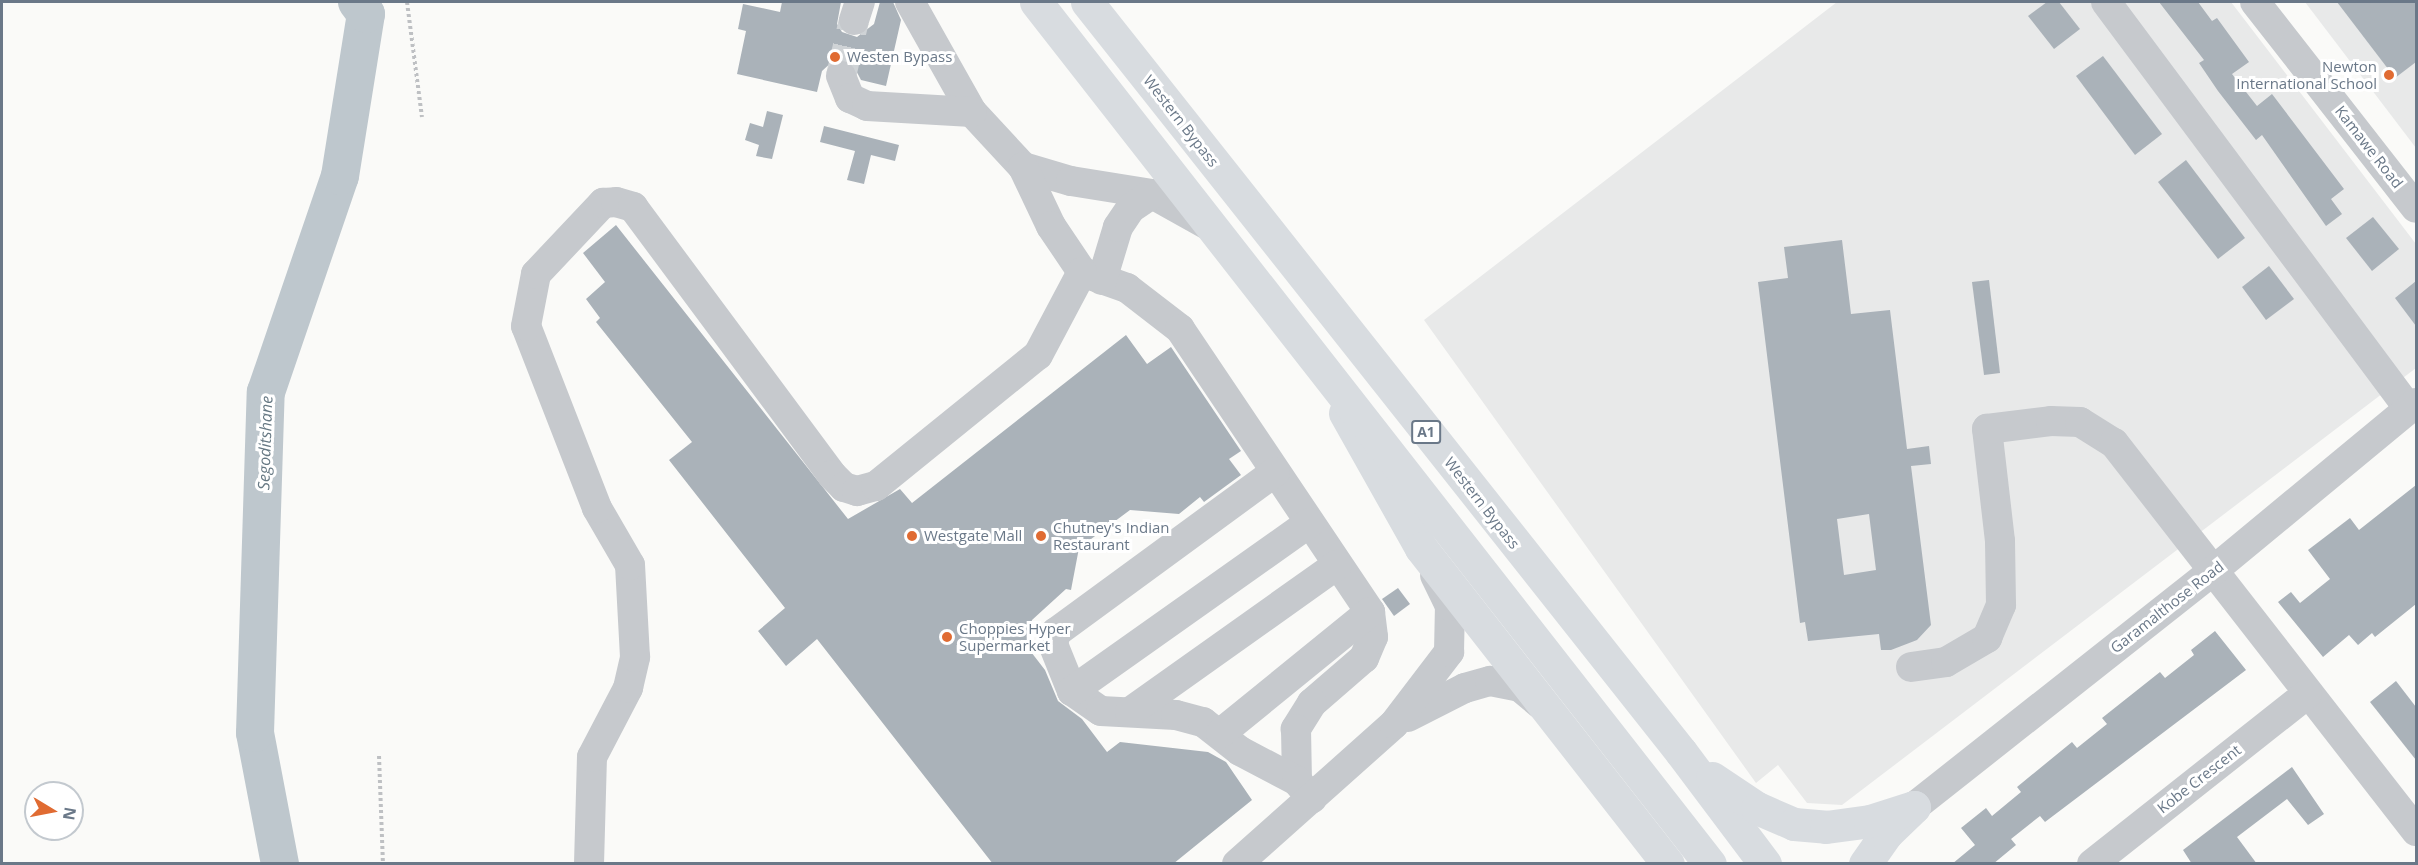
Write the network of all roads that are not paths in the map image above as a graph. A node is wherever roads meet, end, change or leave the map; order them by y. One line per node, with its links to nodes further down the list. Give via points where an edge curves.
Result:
1 (910, 2): 7 (street)
2 (1036, 2): 11 (main road)
3 (1087, 2): 28 (main road, Western Bypass / A1)
4 (2106, 2): 14 (street)
5 (2255, 2): 10 (street, Kamawe Road)
6 (841, 76): 7 (street, via 850,98 867,106)
7 (972, 112): 8 (street)
8 (1023, 167): 9 (street, via 1071,181); 12 (street, via 1051,226)
9 (1152, 194): 11 (street, via 1183,208); 12 (street, via 1131,208)
10 (2416, 208)
11 (1211, 228): 13 (main road)
12 (1092, 276): 15 (street, via 1127,288 1180,329); 32 (street, via 1038,355 876,486 857,491 844,487 832,475 633,207 603,203 536,274 526,326 597,508 630,565 635,657 628,688 592,757)
13 (1314, 359): 17 (main road); 35 (main road)
14 (2413, 406): 19 (street, Garamalthose Road)
15 (1275, 472): 16 (street); 22 (street, via 1056,632 1053,644)
16 (1309, 524): 18 (street); 22 (street)
17 (1421, 548): 25 (main road); 26 (street, via 1450,606 1449,652)
18 (1337, 565): 20 (street); 24 (street)
19 (2214, 570): 21 (street, via 2114,442 2080,422 2051,421 1987,429 2000,541 2001,605 1987,638 1946,662); 23 (street); 30 (street, Garamalthose Road)
20 (1370, 612): 27 (street); 29 (street, via 1373,637 1364,657 1312,703 1296,729)
21 (1911, 667)
22 (1072, 691): 24 (street, via 1101,711)
23 (2307, 693): 31 (street); 38 (street, Kobe Crescent)
24 (1130, 712): 27 (street, via 1176,715 1203,722)
25 (1551, 714): 26 (street, via 1520,687 1490,681 1465,688); 34 (main road)
26 (1395, 724): 29 (street)
27 (1221, 734): 29 (street, via 1240,751)
28 (1681, 752): 30 (main road, via 1726,790 1794,824 1826,827 1870,821); 36 (main road, Western Bypass / A1)
29 (1304, 790): 33 (street)
30 (1914, 807): 37 (main road, via 1886,834)
31 (2411, 814)
32 (588, 864)
33 (1237, 864)
34 (1668, 864)
35 (1710, 864)
36 (1765, 864)
37 (1865, 864)
38 (2092, 864)

